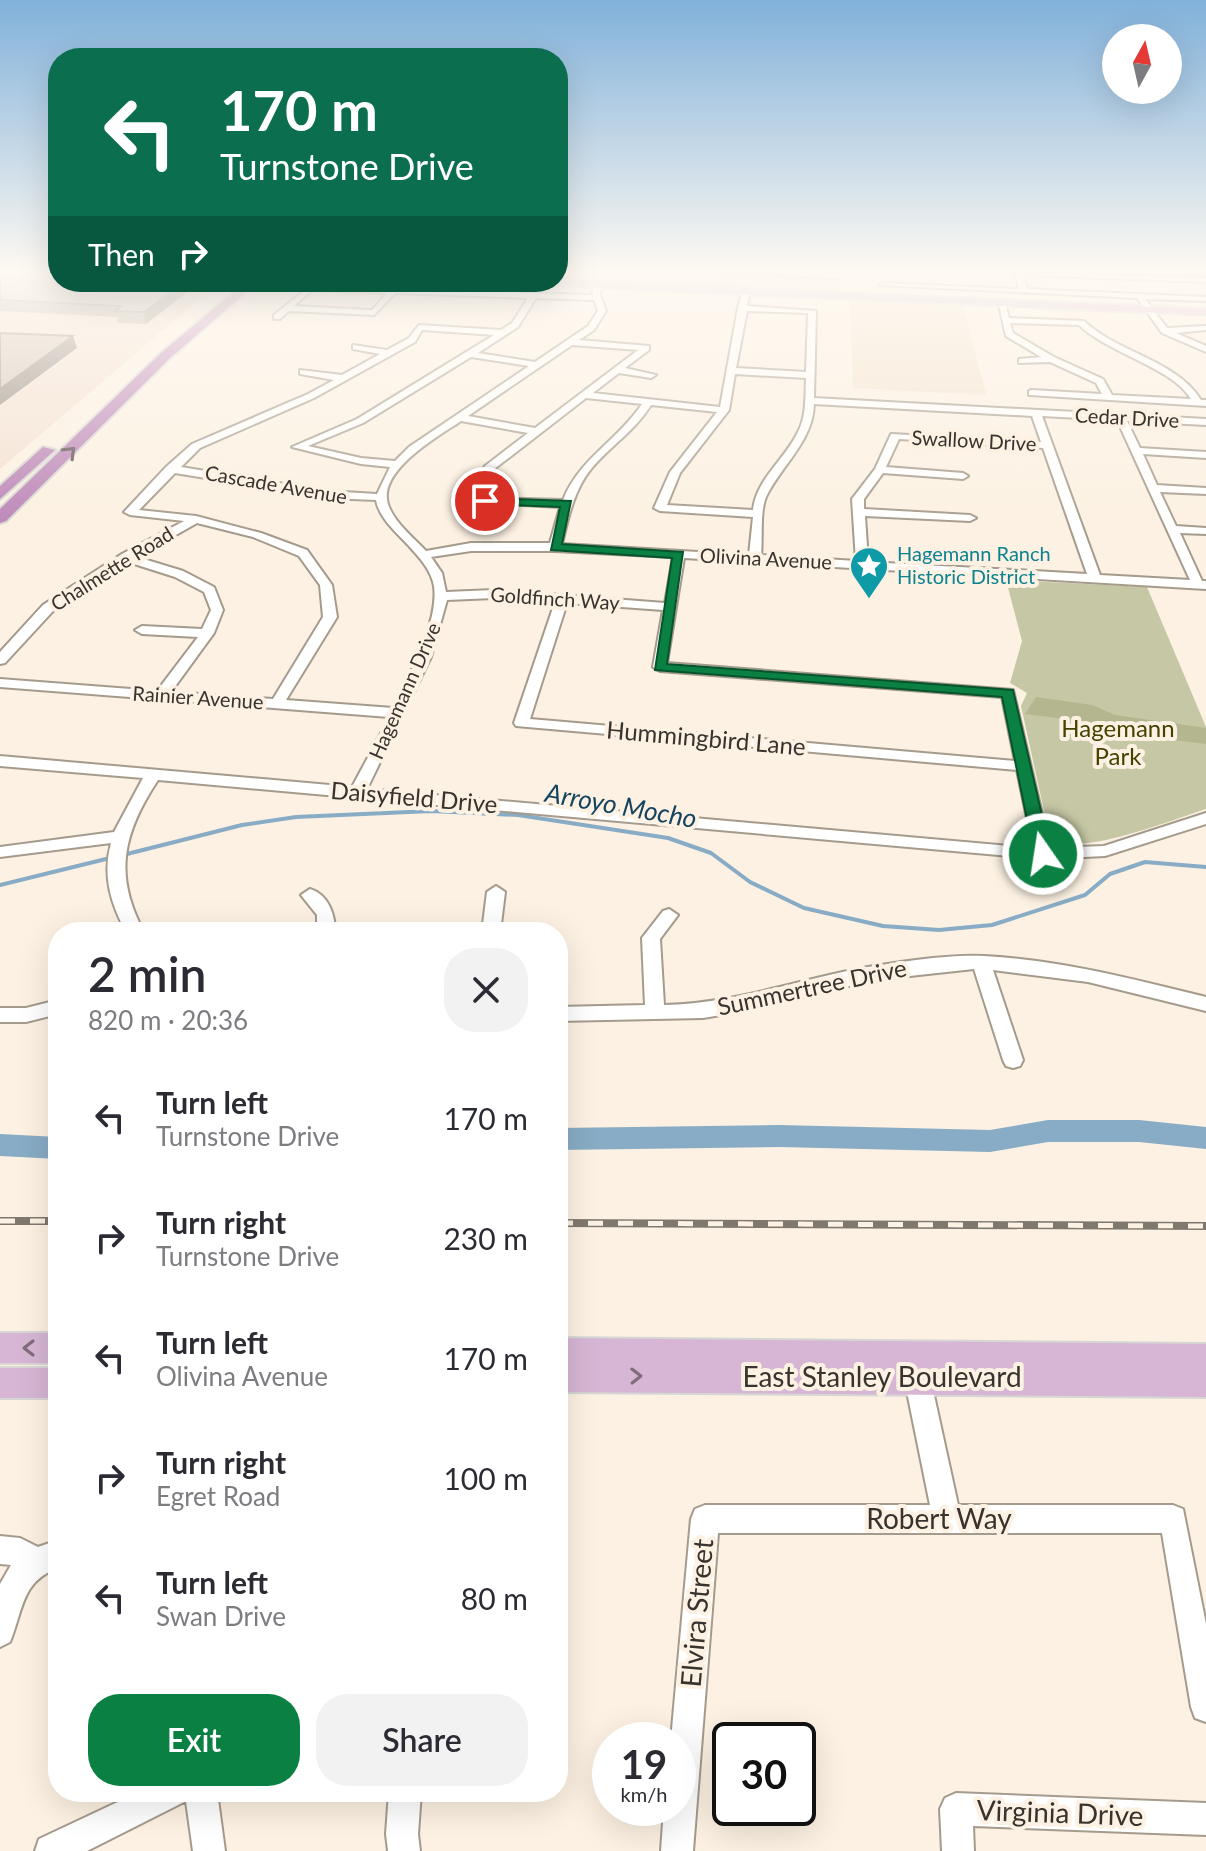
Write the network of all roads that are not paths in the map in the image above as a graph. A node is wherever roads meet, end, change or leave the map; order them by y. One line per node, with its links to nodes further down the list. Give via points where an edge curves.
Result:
1 (142, 358): 43 (highway)
2 (162, 358): 46 (highway, one-way to 2)
3 (378, 358): 19 (street)
4 (463, 358): 37 (street, via 360,421 297,447)
5 (497, 358): 13 (street)
6 (548, 358): 13 (street)
7 (632, 358): 14 (street)
8 (735, 358): 15 (street)
9 (810, 358): 18 (street)
10 (1137, 358): 24 (street, via 1174,377)
11 (1051, 359): 12 (street); 22 (street, via 1100,381)
12 (1022, 361)
13 (538, 365): 31 (street)
14 (617, 370): 17 (street); 21 (street)
15 (733, 371): 18 (street); 28 (street)
16 (303, 372): 19 (street)
17 (651, 375)
18 (809, 375): 23 (street)
19 (342, 378): 27 (street)
20 (1032, 393): 22 (street)
21 (584, 395): 26 (street); 33 (street)
22 (1108, 397): 24 (street)
23 (809, 401): 29 (street, Cedar Drive); 48 (street, via 802,435 760,496)
24 (1202, 403)
25 (268, 405): 27 (street)
26 (646, 405): 28 (street); 45 (street, via 588,466)
27 (280, 408): 38 (street, via 196,446)
28 (724, 410): 48 (street, via 675,472 660,508)
29 (1036, 413): 30 (street, Cedar Drive); 34 (street)
30 (1120, 417): 32 (street, Cedar Drive); 35 (street)
31 (463, 418): 33 (street); 37 (street)
32 (1206, 422)
33 (534, 431): 45 (street, via 489,468 480,484 485,501)
34 (1046, 445): 39 (street, Swallow Drive, via 895,436); 61 (street)
35 (1136, 451): 36 (street); 41 (street)
36 (1206, 455)
37 (396, 464): 44 (street)
38 (170, 469): 44 (street, Cascade Avenue, via 210,472 339,499); 50 (street, via 130,512)
39 (880, 470): 40 (street); 47 (street, Swallow Drive, via 858,499)
40 (963, 476)
41 (1154, 488): 42 (street); 51 (street)
42 (1206, 491)
43 (0, 494)
44 (381, 497): 54 (street, Hagemann Drive, via 399,533)
45 (567, 504): 53 (street)
46 (4, 511)
47 (858, 512): 49 (street); 59 (street, Swallow Drive)
48 (759, 514): 57 (street)
49 (970, 518)
50 (196, 519): 56 (street, Chalmette Road); 75 (street, via 303,553 326,585 330,617)
51 (1171, 529): 52 (street); 62 (street)
52 (1206, 531)
53 (555, 547): 54 (street, Olivina Avenue, via 471,547); 55 (street, Olivina Avenue)
54 (422, 555): 63 (street, Hagemann Drive, via 440,582)
55 (679, 555): 57 (street, Olivina Avenue); 65 (street)
56 (126, 557): 60 (street, Chalmette Road); 67 (street, via 210,590 217,610)
57 (755, 559): 59 (street, Olivina Avenue)
58 (92, 561): 60 (street)
59 (862, 564): 61 (street, Olivina Avenue)
60 (113, 565): 69 (street, Chalmette Road, via 48,608)
61 (1095, 579): 62 (street, Olivina Avenue)
62 (1202, 585)
63 (441, 596): 64 (street, Goldfinch Way); 76 (street, Hagemann Drive, via 435,630)
64 (562, 600): 65 (street, Goldfinch Way); 78 (street, Hummingbird Lane, via 521,723)
65 (670, 607): 71 (street, via 660,667)
66 (142, 630): 67 (street)
67 (207, 633): 74 (street)
68 (790, 658): 71 (street)
69 (0, 660)
70 (937, 670): 73 (street)
71 (789, 676): 73 (street)
72 (0, 683): 74 (street, Rainier Avenue)
73 (939, 687): 78 (street, via 1008,693)
74 (161, 695): 75 (street, Rainier Avenue)
75 (277, 704): 76 (street, Rainier Avenue)
76 (396, 713): 80 (street, Hagemann Drive)
77 (0, 761): 79 (street, Daisyfield Drive)
78 (1022, 766): 84 (street)
79 (153, 775): 80 (street, Daisyfield Drive); 82 (street)
80 (357, 793): 84 (street, Daisyfield Drive)
81 (1206, 818): 84 (street, Daisyfield Drive, via 1105,851)
82 (119, 837): 83 (street); 88 (street, via 113,874)
83 (0, 852)
84 (1043, 854)
85 (496, 892): 90 (street)
86 (310, 895): 89 (street, via 326,914)
87 (669, 915): 95 (street, via 651,938)
88 (130, 922)
89 (326, 922)
90 (492, 922)
91 (981, 962): 92 (street, Summertree Drive, via 1088,975); 95 (street, Summertree Drive, via 913,966 751,1003); 97 (street)
92 (1206, 1004)
93 (48, 1010): 96 (street)
94 (568, 1014): 95 (street, Summertree Drive)
95 (655, 1014)
96 (0, 1015)
97 (1013, 1060)
98 (0, 1348): 99 (main road, one-way to 98)
99 (48, 1348)
100 (568, 1353): 101 (main road, East Stanley Boulevard)
101 (1206, 1359)
102 (568, 1377): 103 (main road, East Stanley Boulevard, one-way to 103)
103 (917, 1377): 104 (main road, East Stanley Boulevard); 108 (street)
104 (1206, 1382)
105 (0, 1383): 106 (main road)
106 (48, 1383)
107 (705, 1519): 108 (street, Robert Way); 120 (street, Elvira Street)
108 (947, 1519): 112 (street, Robert Way, via 1173,1519)
109 (0, 1550): 110 (street)
110 (46, 1558): 111 (street, via 12,1586)
111 (0, 1632)
112 (1206, 1707)
113 (154, 1802): 117 (street)
114 (202, 1802): 118 (street)
115 (405, 1802): 119 (street)
116 (1206, 1819): 121 (street, Virginia Drive, via 956,1809)
117 (58, 1849)
118 (209, 1851)
119 (404, 1851)
120 (677, 1851)
121 (958, 1851)

